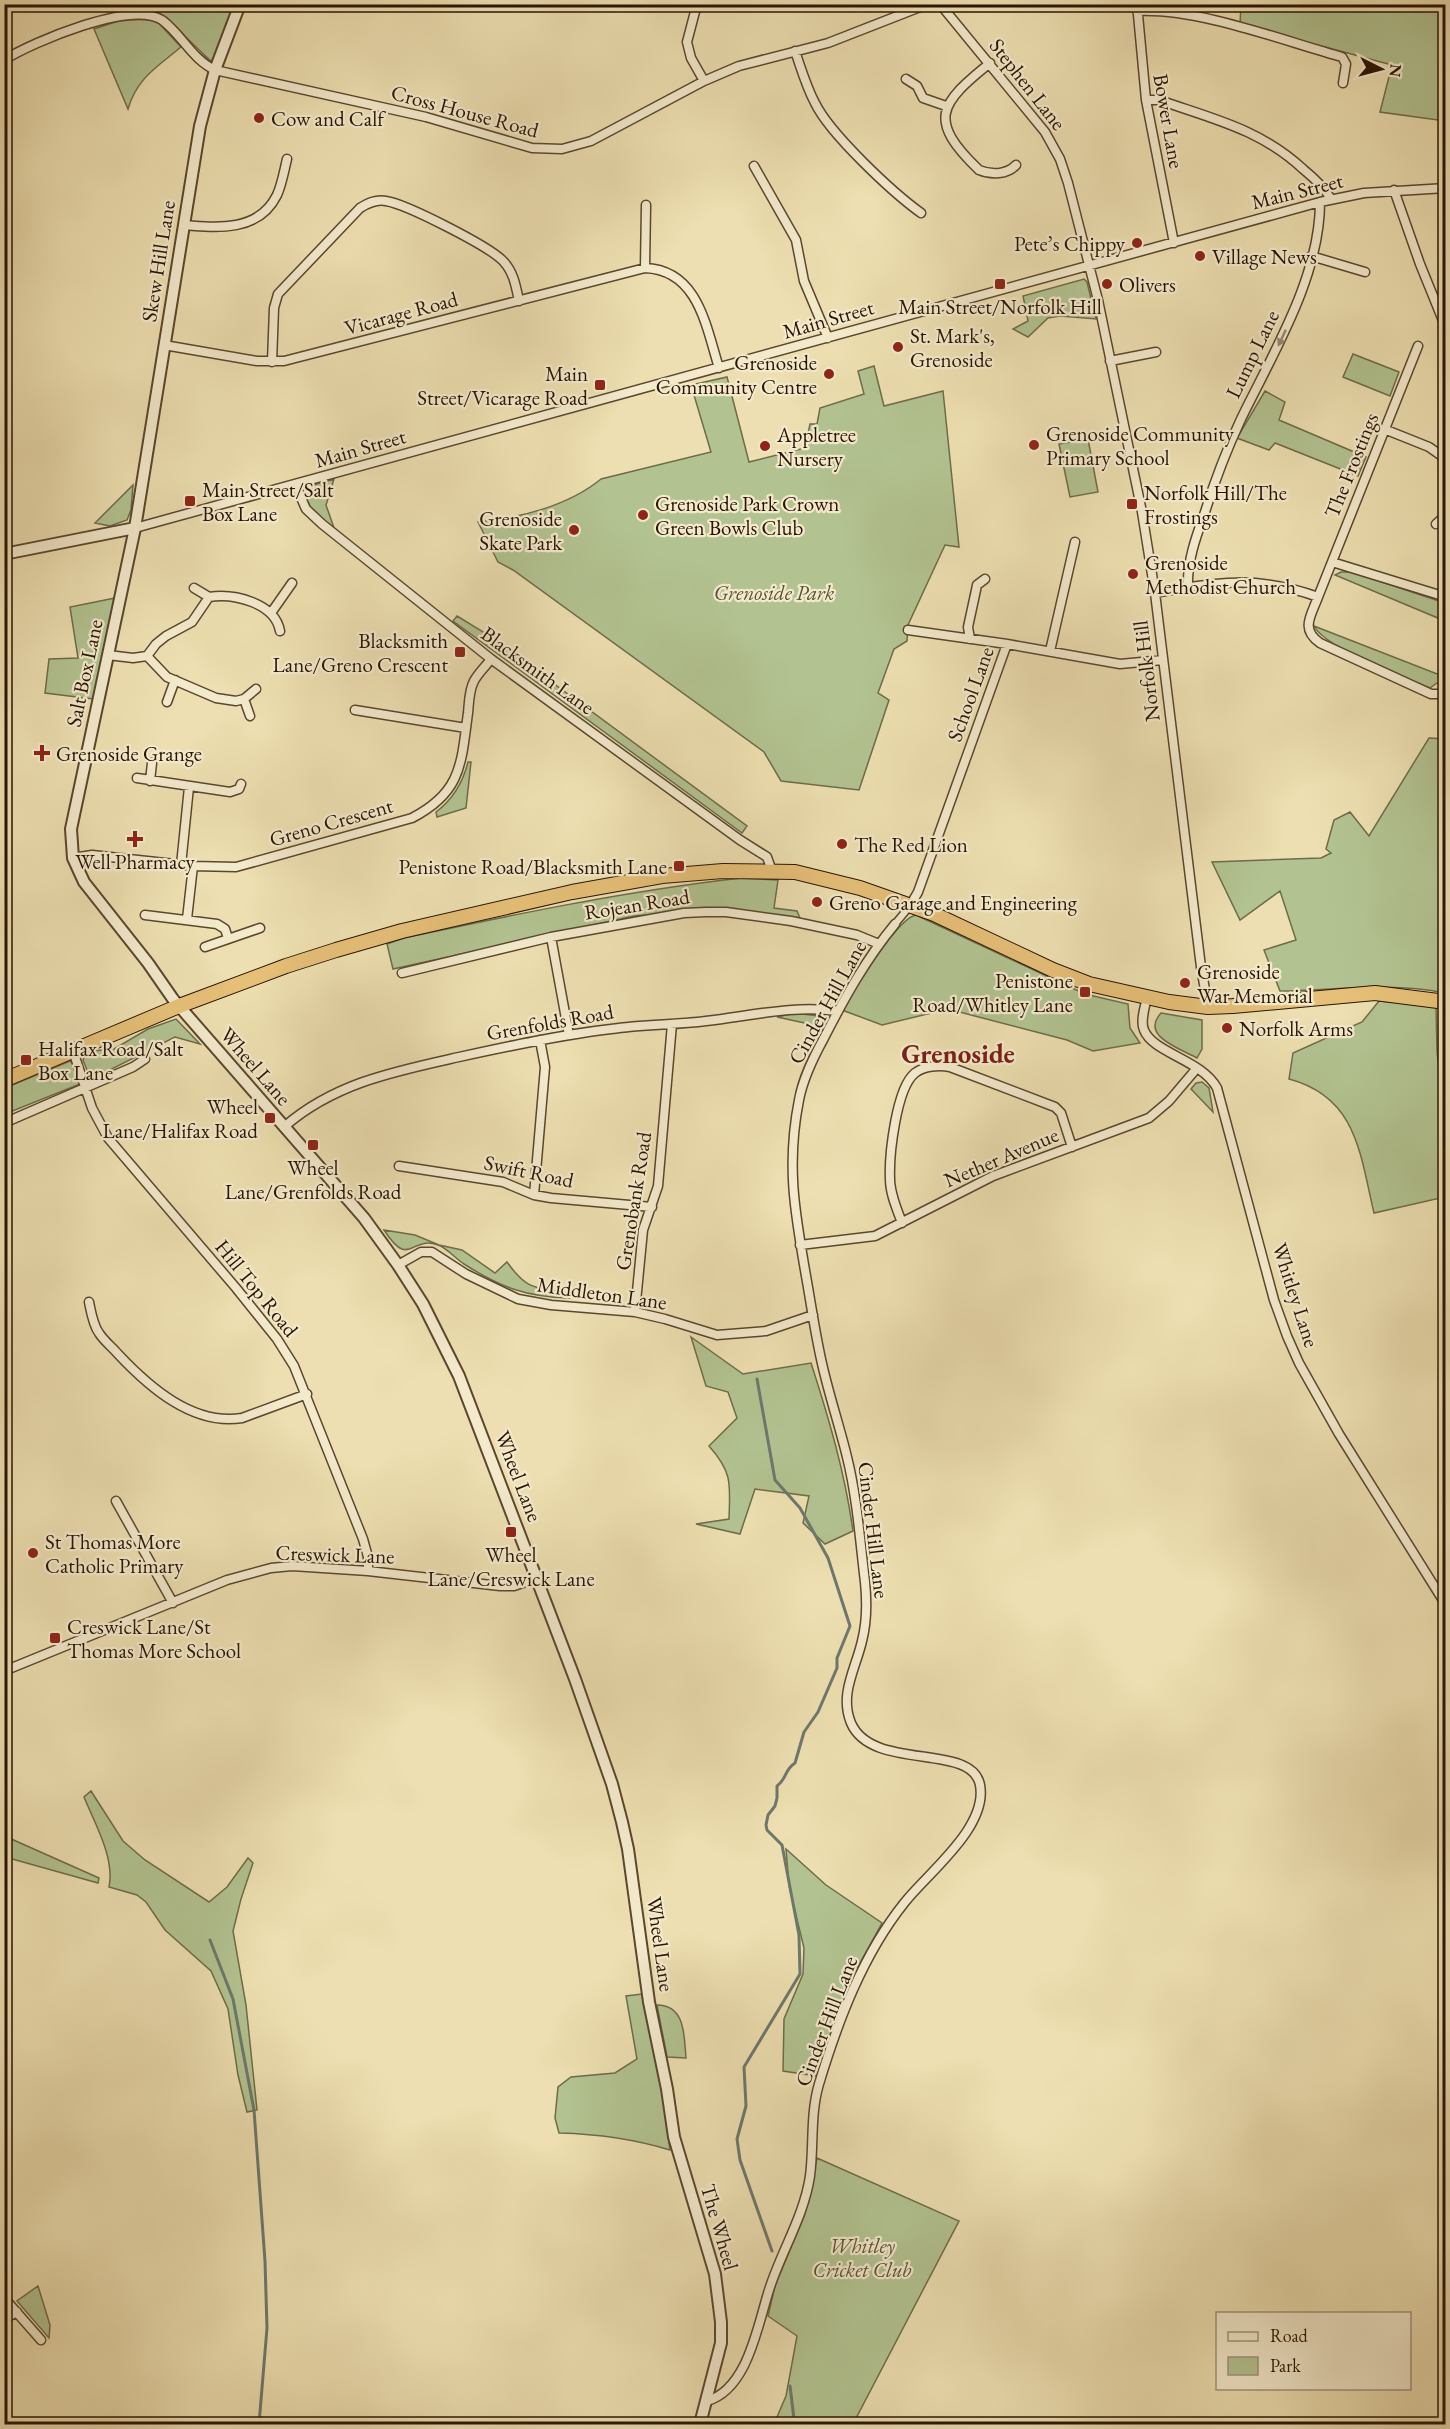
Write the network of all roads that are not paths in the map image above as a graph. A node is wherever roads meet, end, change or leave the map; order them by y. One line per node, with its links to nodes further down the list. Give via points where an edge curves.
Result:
1 (240, 4): 9 (street, Skew Hill Lane)
2 (698, 4): 11 (street, via 687,42)
3 (928, 4): 6 (street, Cross House Road, via 828,43)
4 (940, 4): 8 (street, Stephen Lane)
5 (1137, 8): 12 (street, via 1191,15 1342,57 1346,64); 13 (street, Bower Lane)
6 (795, 51): 11 (street, Cross House Road, via 748,62); 23 (street, via 824,118 896,193)
7 (4, 60): 9 (street, via 69,28 143,14 160,18 195,56)
8 (990, 63): 14 (street, via 964,83); 27 (street, Stephen Lane, via 1054,146)
9 (215, 70): 11 (street, Cross House Road, via 426,117 545,150 577,147 591,141); 24 (street, Skew Hill Lane, via 200,126)
10 (906, 79): 14 (street, via 917,86 924,98)
11 (704, 81)
12 (1342, 83)
13 (1146, 100): 20 (street, via 1159,100 1253,133 1295,161); 25 (street, Bower Lane)
14 (946, 106): 16 (street, via 946,123 953,141 979,170 1007,172)
15 (287, 159): 24 (street, via 275,198 251,220 232,227)
16 (1016, 165)
17 (754, 166): 32 (street, via 793,234 804,281)
18 (1446, 188): 19 (street, Main Street)
19 (1394, 190): 20 (street, Main Street); 31 (street)
20 (1331, 200): 21 (street, Main Street)
21 (1320, 202): 25 (street, Main Street); 26 (street, Lump Lane)
22 (646, 205): 28 (street)
23 (921, 213)
24 (184, 225): 33 (street, Skew Hill Lane)
25 (1174, 243): 27 (street, Main Street)
26 (1311, 256): 29 (street); 50 (street, Lump Lane, one-way to 50, via 1287,326 1240,420 1211,493 1190,558)
27 (1089, 265): 32 (street, Main Street); 36 (street, Norfolk Hill)
28 (645, 268): 30 (street, Vicarage Road); 38 (street, Vicarage Road, via 663,270 684,282 692,293)
29 (1365, 272)
30 (519, 301): 37 (street, Vicarage Road); 37 (street, via 509,268 495,253 402,206 376,201 360,208 278,294)
31 (1446, 328)
32 (828, 338): 38 (street, Main Street)
33 (164, 345): 37 (street, Vicarage Road); 44 (street, Skew Hill Lane)
34 (1418, 346): 39 (street, The Frostings)
35 (1156, 352): 36 (street)
36 (1110, 361): 52 (street, Norfolk Hill)
37 (272, 362)
38 (719, 368): 41 (street, Main Street)
39 (1384, 429): 40 (street, via 1429,447); 47 (street, The Frostings)
40 (1446, 459)
41 (296, 484): 44 (street, Main Street); 64 (street, Blacksmith Lane, via 312,516)
42 (1446, 515): 43 (street)
43 (1436, 524)
44 (135, 528): 46 (street); 62 (street, Salt Box Lane)
45 (1075, 542): 61 (street)
46 (4, 554)
47 (1332, 562): 54 (street, The Frostings); 55 (street)
48 (985, 579): 59 (street, via 976,590 968,627)
49 (292, 583): 56 (street)
50 (1188, 587): 52 (street); 54 (street, via 1254,582 1293,588)
51 (194, 588): 53 (street)
52 (1155, 593): 65 (street, Norfolk Hill)
53 (209, 597): 56 (street, via 236,598); 63 (street, via 192,622 161,640)
54 (1318, 597): 68 (street, The Frostings, via 1309,621 1310,633 1320,643 1431,694)
55 (1446, 597)
56 (271, 613): 58 (street)
57 (908, 630): 59 (street)
58 (280, 631)
59 (970, 639): 60 (street)
60 (1007, 644): 61 (street, School Lane); 83 (street, School Lane)
61 (1050, 651): 65 (street, School Lane, via 1120,664)
62 (108, 655): 63 (street); 79 (street, Salt Box Lane, via 73,813)
63 (147, 657): 66 (street)
64 (491, 659): 73 (street, Greno Crescent, via 474,681); 82 (street, Blacksmith Lane, via 740,840 768,856)
65 (1163, 660): 96 (street, Norfolk Hill)
66 (175, 680): 69 (street, via 216,698); 70 (street)
67 (256, 689): 69 (street)
68 (1439, 694)
69 (244, 699): 72 (street)
70 (167, 702)
71 (355, 710): 73 (street)
72 (250, 716)
73 (466, 728): 81 (street, Greno Crescent, via 461,762 452,785 437,803 412,818 236,867)
74 (152, 763): 76 (street)
75 (137, 778): 76 (street)
76 (150, 781): 78 (street)
77 (241, 784): 78 (street, via 230,792)
78 (189, 787): 80 (street)
79 (73, 858): 80 (street, Greno Crescent, via 92,855); 95 (street, Salt Box Lane, via 90,891)
80 (181, 865): 81 (street, Greno Crescent)
81 (194, 866): 85 (street)
82 (772, 871): 83 (highway, via 826,879); 95 (highway, via 662,876 486,911 336,950)
83 (911, 904): 86 (street); 93 (highway, via 1053,970 1089,984)
84 (144, 915): 85 (street)
85 (187, 919): 89 (street, via 222,926)
86 (896, 924): 90 (street, Cinder Hill Lane)
87 (260, 928): 89 (street)
88 (551, 936): 90 (street, Rojean Road, via 684,913 726,912 817,926); 92 (street, Rojean Road); 99 (street)
89 (228, 938): 91 (street)
90 (879, 944): 97 (street, Cinder Hill Lane)
91 (206, 947)
92 (402, 973)
93 (1147, 997): 96 (highway); 103 (street, Whitley Lane, via 1143,1023 1148,1036)
94 (1446, 1002): 96 (highway, via 1375,993)
95 (179, 1006): 101 (highway); 107 (street, Wheel Lane)
96 (1208, 1007)
97 (837, 1011): 98 (street, Grenfolds Road, via 806,1008); 113 (street, Cinder Hill Lane, via 804,1078 796,1118 791,1176)
98 (672, 1023): 99 (street, Grenfolds Road); 111 (street, Grenobank Road, via 659,1173)
99 (569, 1035): 100 (street, Grenfolds Road)
100 (540, 1040): 107 (street, Grenfolds Road, via 368,1079 322,1099); 110 (street, via 545,1067)
101 (74, 1051): 104 (highway); 105 (street, Hill Top Road)
102 (145, 1059): 105 (street)
103 (1197, 1068): 108 (street, Nether Avenue, via 1149,1118); 123 (street, Whitley Lane, via 1217,1088 1274,1300 1299,1363)
104 (4, 1080)
105 (86, 1088): 106 (street); 118 (street, Hill Top Road, via 108,1138 277,1339)
106 (4, 1123)
107 (284, 1127): 114 (street, Wheel Lane, via 364,1218)
108 (1072, 1147): 112 (street, Nether Avenue, via 993,1176); 112 (street, via 1061,1113 1055,1107 950,1067 933,1066 915,1072 900,1101 891,1161 891,1186)
109 (399, 1166): 110 (street, Swift Road, via 503,1182)
110 (534, 1195): 111 (street, Swift Road)
111 (652, 1207): 116 (street, Grenobank Road, via 643,1230)
112 (902, 1223): 113 (street, Nether Avenue, via 875,1236)
113 (800, 1245): 117 (street, Cinder Hill Lane)
114 (398, 1265): 116 (street, Middleton Lane, via 421,1252 432,1252 518,1299); 121 (street, Wheel Lane, via 440,1335 459,1376)
115 (89, 1302): 118 (street, via 99,1333 152,1389 183,1406 232,1419)
116 (635, 1312): 117 (street, Middleton Lane, via 726,1335 766,1331)
117 (813, 1315): 130 (street, Cinder Hill Lane, via 820,1358 850,1471 867,1599 862,1641 848,1686 847,1708 852,1725 874,1744 896,1752 965,1765 977,1778 980,1796 967,1833 892,1919 863,1969 818,2087 806,2194 755,2336 735,2380 721,2396)
118 (307, 1394): 120 (street, Hill Top Road, via 366,1549)
119 (116, 1501): 122 (street)
120 (368, 1571): 121 (street, Creswick Lane, via 500,1586); 122 (street, Creswick Lane, via 272,1568 227,1580)
121 (537, 1578): 125 (street, Wheel Lane, via 619,1813)
122 (173, 1603): 124 (street, Creswick Lane)
123 (1446, 1605)
124 (4, 1671)
125 (657, 2041): 130 (street, The Wheel, via 679,2159 711,2258 718,2296 721,2343)
126 (4, 2298): 127 (street)
127 (17, 2312): 128 (street); 129 (street)
128 (4, 2319)
129 (41, 2340)
130 (707, 2401): 131 (street, The Wheel)
131 (700, 2424)

